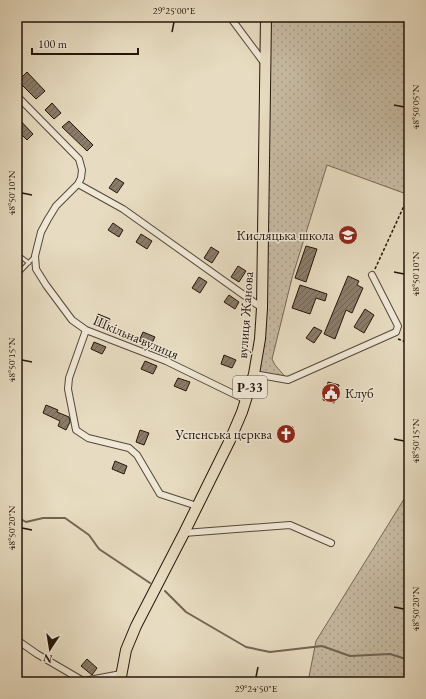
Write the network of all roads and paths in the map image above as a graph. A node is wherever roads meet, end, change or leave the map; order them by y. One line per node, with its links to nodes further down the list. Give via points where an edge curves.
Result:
1 (230, 17): 3 (street)
2 (266, 17): 3 (main road, Р-33)
3 (265, 65): 12 (main road, вулиця Жанова / Р-33)
4 (17, 96): 5 (street, via 79,159 82,170)
5 (78, 184): 8 (street, Шкільна вулиця, via 56,206 48,219 41,232); 12 (street, via 124,209)
6 (409, 195): 11 (path)
7 (17, 254): 9 (lane)
8 (35, 256): 9 (lane); 13 (street, Шкільна вулиця, via 36,269 46,285 72,320)
9 (29, 263): 10 (lane)
10 (17, 275)
11 (372, 275): 14 (street, via 398,326 397,331)
12 (262, 308): 16 (main road, вулиця Жанова / Р-33)
13 (86, 330): 17 (street, Шкільна вулиця, via 166,362); 18 (street, via 69,378 68,390 76,430 88,438 129,448 137,455 160,494)
14 (389, 335): 15 (path); 16 (street, via 288,380)
15 (409, 343)
16 (254, 374): 17 (main road, вулиця Жанова / Р-33)
17 (246, 400): 18 (main road, вулиця Жанова / Р-33, via 230,440)
18 (197, 506): 19 (main road, вулиця Жанова / Р-33)
19 (184, 533): 20 (street, via 290,525); 22 (main road, вулиця Жанова / Р-33, via 136,626 126,650)
20 (331, 543)
21 (17, 640): 23 (street)
22 (120, 678): 23 (street)
23 (85, 681)

